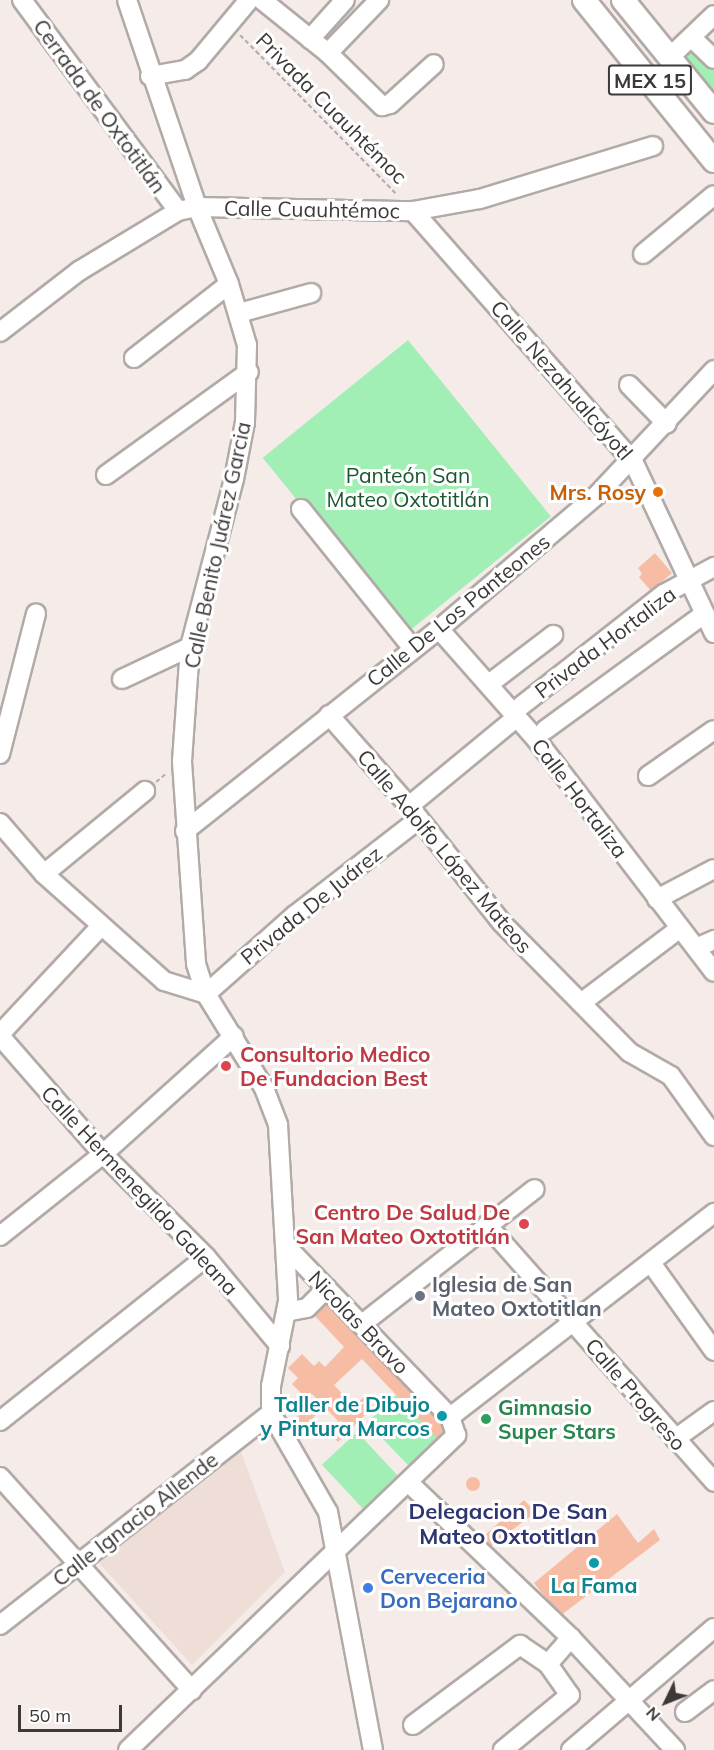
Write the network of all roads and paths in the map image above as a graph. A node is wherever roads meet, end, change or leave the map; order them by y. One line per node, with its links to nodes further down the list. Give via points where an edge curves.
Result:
1 (22, 0): 23 (street, Cerrada de Oxtotitlán)
2 (127, 0): 17 (street, Calle Benito Juárez Garcia)
3 (249, 0): 10 (street)
4 (262, 0): 12 (street)
5 (345, 0): 12 (street)
6 (379, 0): 13 (street)
7 (584, 0): 20 (main road, MEX 15)
8 (623, 0): 14 (main road, MEX 15)
9 (714, 15): 11 (street)
10 (231, 26): 17 (street, via 185,70); 24 (path, Privada Cuauhtémoc)
11 (692, 38): 14 (street); 15 (street)
12 (310, 39): 13 (street)
13 (328, 53): 16 (street, via 382,106 390,104)
14 (670, 56): 18 (main road, MEX 15)
15 (714, 59)
16 (434, 64)
17 (150, 76): 22 (street, Calle Benito Juárez Garcia)
18 (714, 112)
19 (653, 146): 24 (street, Calle Cuauhtémoc, via 480,199)
20 (714, 161)
21 (714, 195): 25 (street)
22 (197, 207): 23 (street, Calle Cuauhtémoc); 24 (street, Calle Cuauhtémoc); 26 (street, Calle Benito Juárez Garcia)
23 (178, 211): 29 (street, Calle Cuauhtémoc, via 79,271)
24 (412, 211): 35 (street, Calle Nezahualcóyotl)
25 (643, 254)
26 (229, 284): 28 (street, Calle Benito Juárez Garcia); 30 (street)
27 (311, 293): 28 (street)
28 (239, 313): 32 (street, Calle Benito Juárez Garcia)
29 (0, 332)
30 (134, 358)
31 (714, 370): 34 (street, Calle De Los Panteones)
32 (249, 372): 36 (street); 45 (street, Calle Benito Juárez Garcia, via 234,479)
33 (629, 385): 34 (street)
34 (667, 424): 35 (street, Calle De Los Panteones)
35 (633, 461): 39 (street, Calle Nezahualcóyotl); 42 (street, Calle De Los Panteones)
36 (106, 475)
37 (300, 509): 46 (street)
38 (714, 567): 39 (street, Privada Hortaliza)
39 (688, 579): 41 (street, Calle Nezahualcóyotl); 50 (street, Privada Hortaliza)
40 (36, 614): 49 (street)
41 (704, 614): 43 (street, Calle Nezahualcóyotl); 52 (street)
42 (439, 629): 46 (street, Calle De Los Panteones); 48 (street, Calle Hortaliza)
43 (714, 633)
44 (553, 634): 48 (street, Privada Hortaliza)
45 (190, 647): 47 (street); 55 (street, Calle Benito Juárez Garcia)
46 (413, 649): 51 (street, Calle De Los Panteones)
47 (122, 679)
48 (489, 684): 50 (street, Calle Hortaliza)
49 (8, 695): 54 (street)
50 (519, 712): 58 (street, Privada Hortaliza); 63 (street, Calle Hortaliza)
51 (329, 715): 58 (street, Calle Adolfo López Mateos); 60 (street, Calle De Los Panteones)
52 (545, 730)
53 (714, 730): 56 (street)
54 (0, 753)
55 (182, 762): 57 (path); 60 (street, Calle Benito Juárez Garcia)
56 (648, 776)
57 (145, 791): 62 (street)
58 (414, 812): 69 (street, Privada De Juárez); 70 (street, Calle Adolfo López Mateos, via 502,923)
59 (0, 823): 62 (street)
60 (184, 831): 69 (street, Calle Benito Juárez Garcia, via 196,964)
61 (714, 869): 63 (street)
62 (44, 874): 64 (street)
63 (657, 899): 65 (street, Calle Hortaliza)
64 (100, 927): 69 (street, via 164,981); 71 (street)
65 (679, 929): 67 (street, Calle Hortaliza); 70 (street)
66 (714, 940): 67 (street)
67 (696, 948): 68 (street, Calle Hortaliza)
68 (714, 972)
69 (206, 994): 72 (street, Calle Benito Juárez Garcia)
70 (581, 1003): 73 (street, Calle Adolfo López Mateos, via 629,1052 671,1076)
71 (0, 1035): 74 (street, Calle Hermenegildo Galeana)
72 (234, 1036): 74 (street); 79 (street, Calle Benito Juárez Garcia, via 273,1107)
73 (714, 1136)
74 (103, 1154): 78 (street); 80 (street, Calle Hermenegildo Galeana)
75 (536, 1189): 77 (street)
76 (714, 1213): 81 (street)
77 (487, 1226): 84 (street); 85 (street, Calle Progreso)
78 (0, 1236)
79 (287, 1247): 82 (street, Nicolas Bravo); 83 (street, Calle Benito Juárez Garcia)
80 (206, 1257): 86 (street, Calle Hermenegildo Galeana); 91 (street)
81 (651, 1263): 85 (street); 87 (street)
82 (327, 1288): 83 (street, via 307,1308); 84 (street, Nicolas Bravo)
83 (286, 1312): 86 (street, Calle Benito Juárez Garcia)
84 (362, 1324): 90 (street, Nicolas Bravo)
85 (575, 1324): 90 (street); 92 (street, Calle Progreso)
86 (280, 1346): 89 (street, Calle Benito Juárez Garcia)
87 (714, 1351)
88 (714, 1411): 92 (street)
89 (271, 1413): 96 (street, via 322,1498); 97 (street, Calle Ignacio Allende)
90 (450, 1417): 95 (street, via 455,1426 453,1440)
91 (0, 1421)
92 (675, 1439): 94 (street, Calle Progreso)
93 (0, 1477): 97 (street)
94 (714, 1482)
95 (409, 1484): 96 (street); 100 (street)
96 (333, 1553): 102 (street); 108 (street)
97 (79, 1566): 98 (street, Calle Ignacio Allende); 102 (street)
98 (0, 1625)
99 (714, 1628): 104 (street)
100 (571, 1638): 101 (street); 104 (street)
101 (548, 1664): 106 (street, via 518,1645); 109 (street, via 571,1691 569,1698)
102 (192, 1690): 107 (street)
103 (714, 1690): 105 (street)
104 (631, 1700): 110 (street); 111 (street)
105 (685, 1712)
106 (413, 1725)
107 (128, 1750)
108 (373, 1750)
109 (503, 1750)
110 (571, 1750)
111 (675, 1750)

